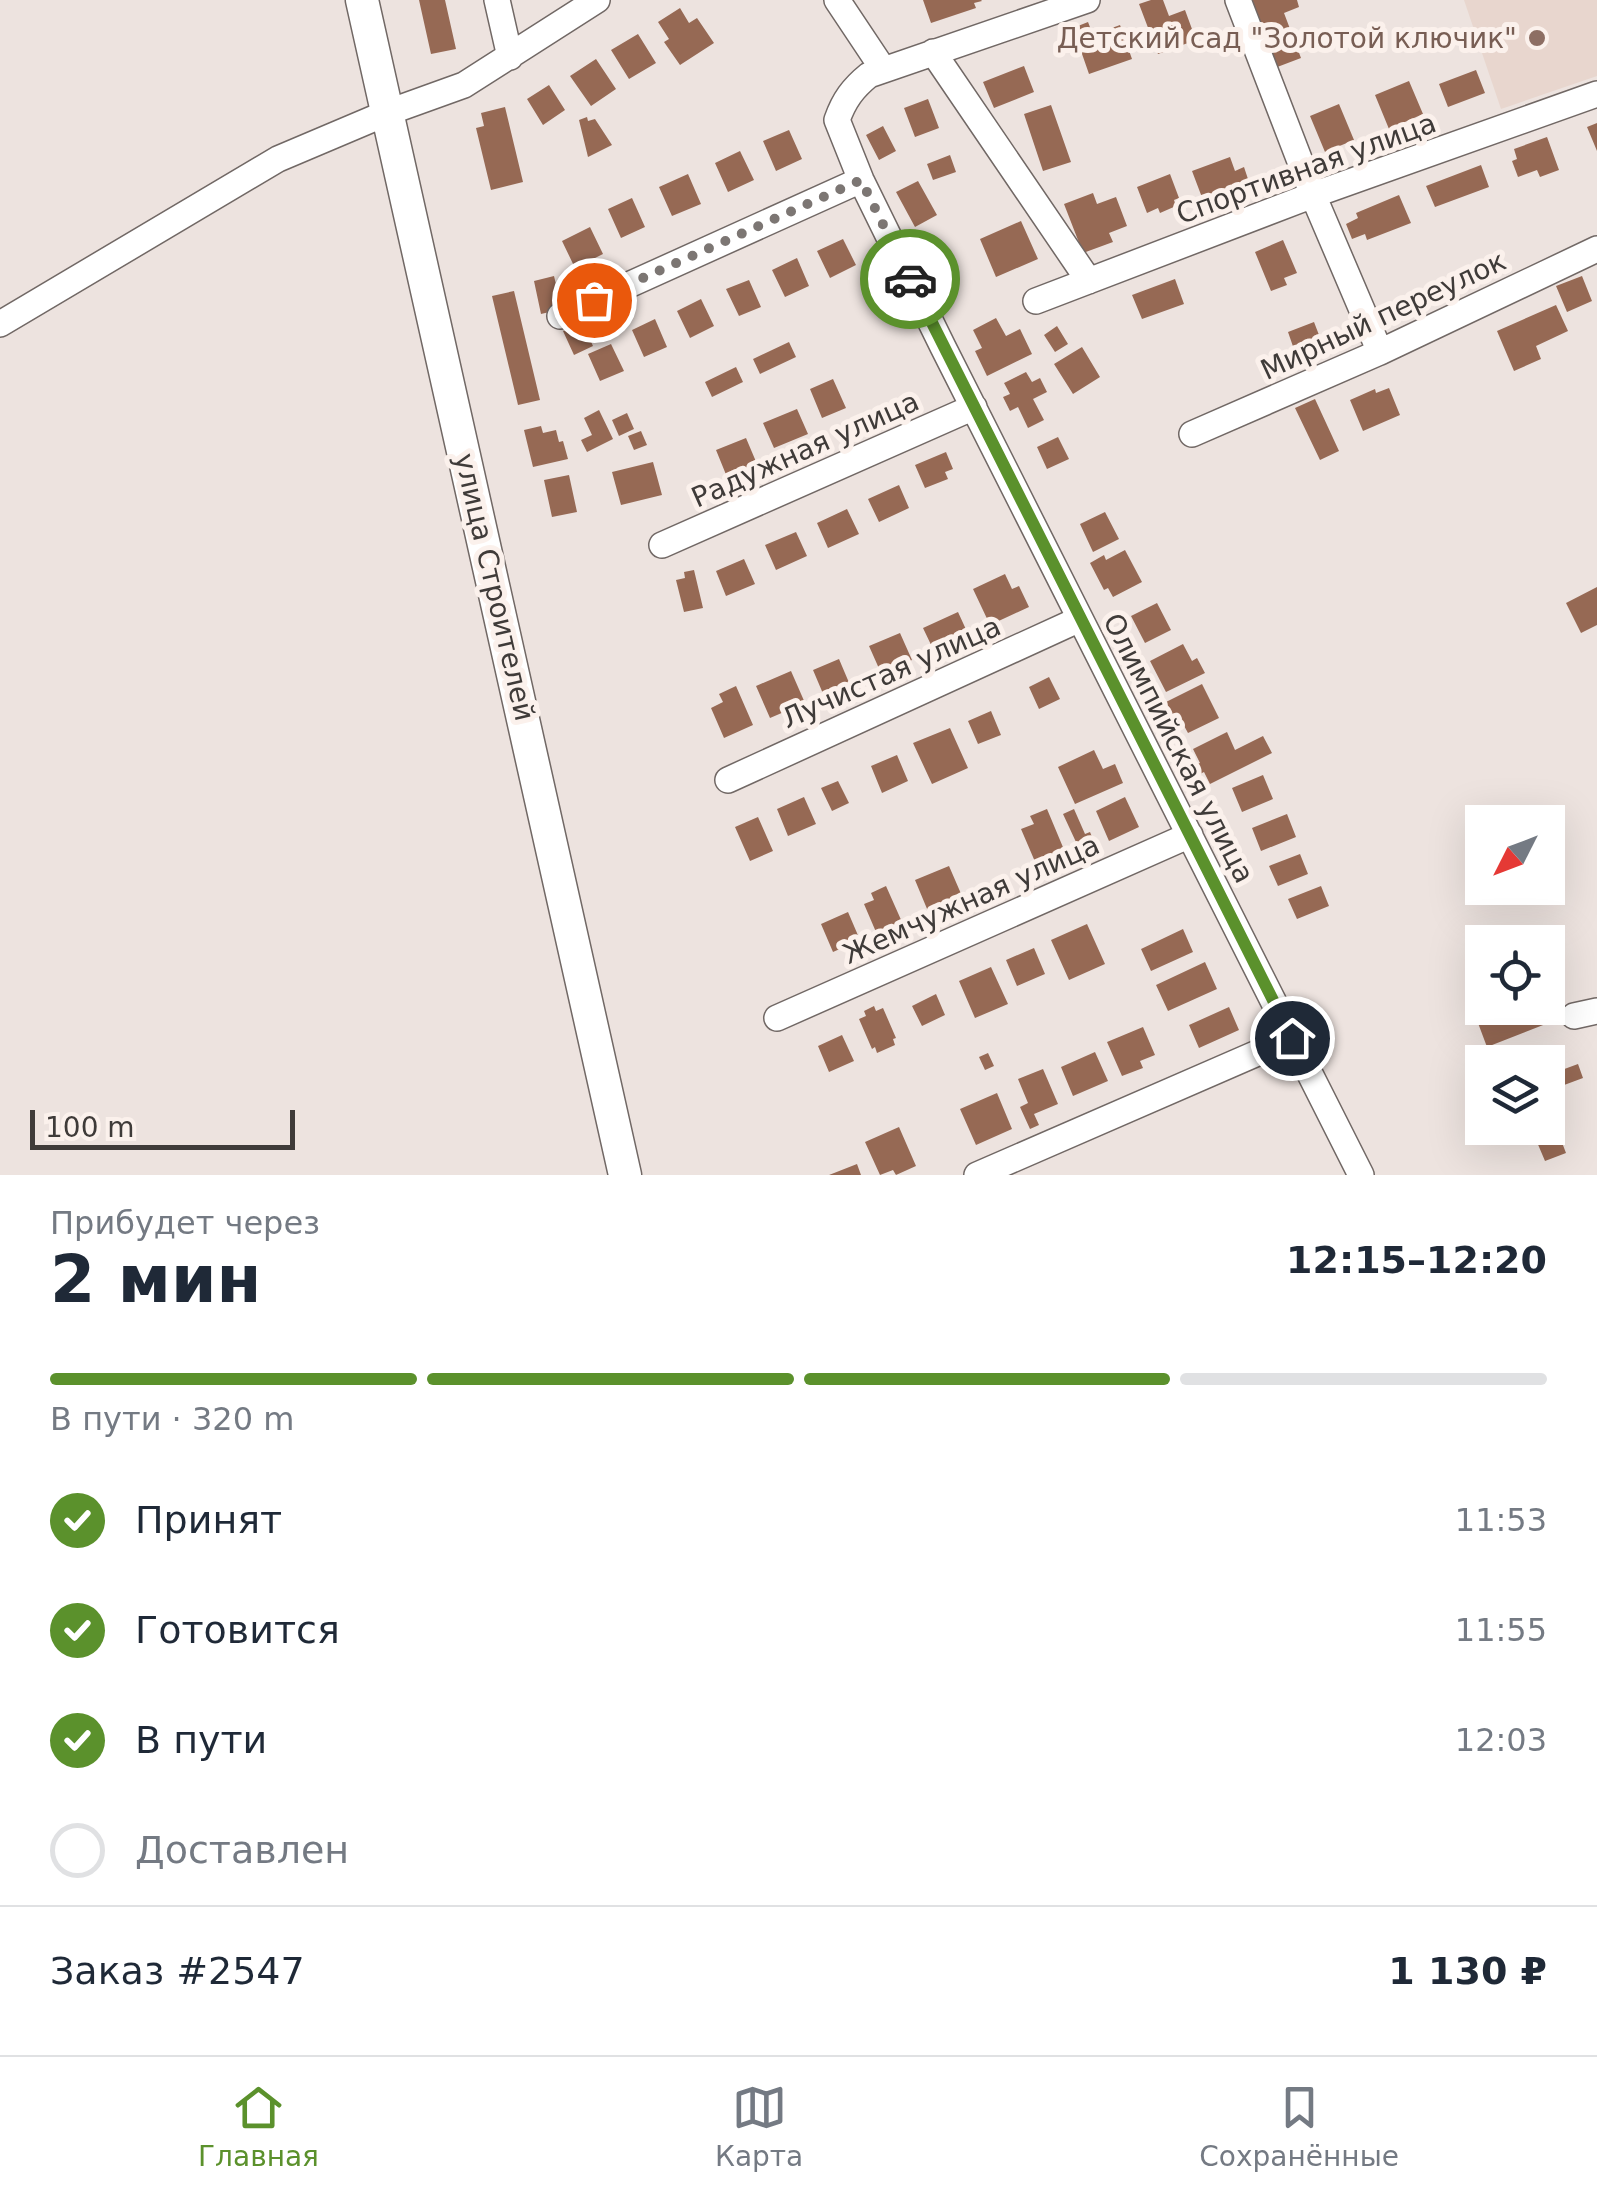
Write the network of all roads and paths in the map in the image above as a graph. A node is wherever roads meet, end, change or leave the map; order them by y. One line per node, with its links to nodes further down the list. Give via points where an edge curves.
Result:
1 (362, 0): 11 (main road, улица Строителей)
2 (497, 0): 8 (street)
3 (596, 0): 8 (street)
4 (838, 0): 9 (street)
5 (1088, 0): 7 (street)
6 (1238, 0): 13 (street)
7 (933, 52): 9 (street); 15 (street)
8 (510, 57): 11 (street, via 464,85)
9 (883, 69): 12 (street, Олимпийская улица, via 856,86 837,120)
10 (1597, 94): 13 (street, Спортивная улица)
11 (388, 112): 18 (street, via 278,159); 28 (main road, улица Строителей)
12 (861, 180): 17 (street); 20 (street, Олимпийская улица)
13 (1313, 195): 15 (street, Спортивная улица); 19 (street)
14 (1597, 249): 19 (street, Мирный переулок)
15 (1089, 280): 16 (street, Спортивная улица)
16 (1036, 301)
17 (560, 316)
18 (0, 324)
19 (1380, 352): 21 (street, Мирный переулок)
20 (974, 407): 22 (street, Радужная улица); 23 (street, Олимпийская улица)
21 (1192, 434)
22 (662, 546)
23 (1080, 619): 24 (street, Лучистая улица); 25 (street, Олимпийская улица)
24 (728, 780)
25 (1190, 835): 26 (street, Жемчужная улица); 27 (street, Олимпийская улица)
26 (778, 1018)
27 (1292, 1038): 29 (street); 30 (street, Олимпийская улица)
28 (625, 1175)
29 (977, 1175)
30 (1361, 1175)

